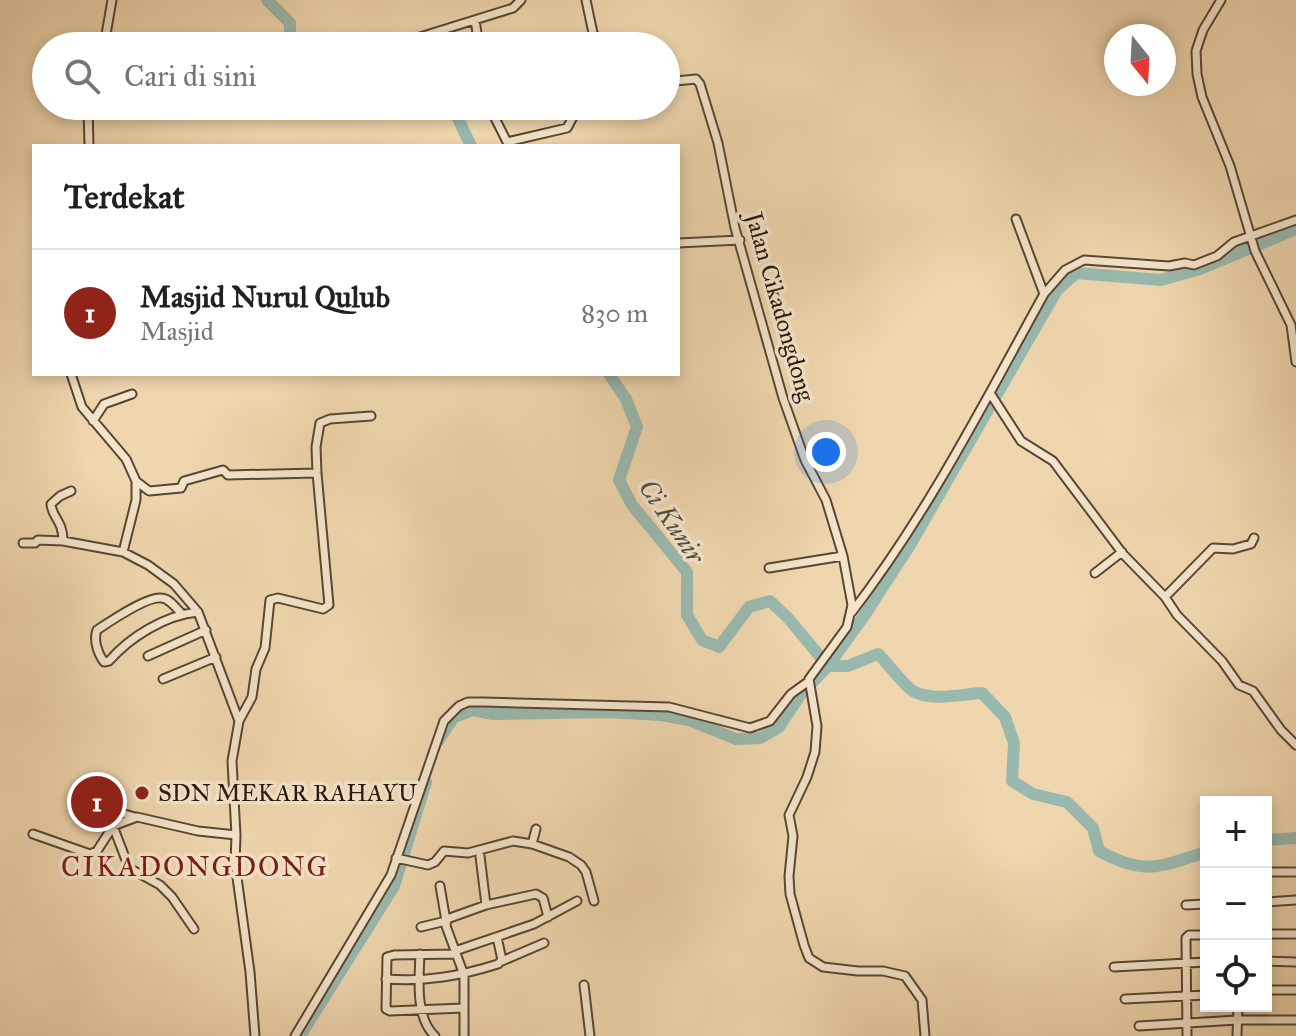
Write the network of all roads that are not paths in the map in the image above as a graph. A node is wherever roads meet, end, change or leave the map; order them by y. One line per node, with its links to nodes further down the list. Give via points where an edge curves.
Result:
1 (112, 0): 6 (street)
2 (521, 0): 5 (street, via 513,8)
3 (586, 0): 9 (street)
4 (1221, 0): 17 (street, via 1196,51 1197,74)
5 (475, 20): 7 (street); 8 (street)
6 (106, 32)
7 (436, 32)
8 (477, 32)
9 (593, 32)
10 (680, 81): 18 (street, Jalan Cikadongdong, via 696,79 700,84)
11 (88, 120): 14 (street)
12 (496, 120): 13 (street, via 507,142 567,128)
13 (571, 120)
14 (89, 144)
15 (1016, 219): 20 (street)
16 (1296, 220): 17 (street)
17 (1250, 238): 20 (street, via 1197,264 1084,260 1065,270); 21 (street, via 1291,325)
18 (740, 240): 19 (street); 35 (street, Jalan Cikadongdong, via 783,398)
19 (680, 243)
20 (1044, 294): 24 (street)
21 (1296, 362)
22 (72, 376): 26 (street, via 80,404)
23 (132, 394): 26 (street, via 104,404)
24 (993, 397): 34 (street, via 1021,441 1053,461); 41 (street, via 924,511)
25 (371, 416): 27 (street, via 321,421)
26 (93, 421): 28 (street, via 126,459)
27 (317, 473): 28 (street, via 228,475 223,470 184,481 182,488 149,491); 47 (street, via 329,605 323,609 270,600 265,648 252,697)
28 (136, 481): 33 (street)
29 (71, 491): 31 (street, via 51,504)
30 (1254, 538): 38 (street, via 1252,544 1233,549 1215,547)
31 (63, 541): 32 (street); 33 (street)
32 (23, 543)
33 (123, 552): 39 (street, via 174,584)
34 (1122, 552): 37 (street); 38 (street)
35 (843, 556): 36 (street); 41 (street, Jalan Cikadongdong)
36 (769, 568)
37 (1095, 573)
38 (1165, 597): 48 (street)
39 (198, 612): 40 (street); 42 (street)
40 (181, 613): 40 (street, via 124,644 109,661 100,657 97,630 148,601 165,598)
41 (851, 614): 46 (street)
42 (206, 630): 43 (street); 44 (street)
43 (148, 656)
44 (216, 657): 45 (street); 47 (street)
45 (163, 679)
46 (810, 683): 57 (street, via 791,694 770,721 750,728 669,707 484,702 459,706 440,729); 106 (street, via 815,752 789,815 790,894 804,945 809,958 823,967 905,976 922,1000)
47 (239, 721): 54 (street, via 232,761)
48 (1296, 745)
49 (107, 809): 50 (street)
50 (137, 817): 51 (street); 54 (street)
51 (113, 826): 53 (street, via 90,854); 71 (street, via 129,868 160,885)
52 (536, 829): 55 (street)
53 (33, 834)
54 (236, 835): 101 (street)
55 (532, 844): 57 (street, via 513,841 468,853 444,851 428,865); 63 (street, via 581,865)
56 (480, 856): 66 (street)
57 (401, 859): 102 (street)
58 (1272, 872): 59 (street)
59 (1296, 872)
60 (440, 886): 69 (street)
61 (1296, 900): 64 (street)
62 (577, 901): 68 (street)
63 (594, 901)
64 (1272, 902)
65 (1200, 904): 67 (street)
66 (486, 905): 68 (street, via 539,894); 69 (street)
67 (1186, 905)
68 (548, 917): 75 (street)
69 (446, 921): 70 (street); 77 (street)
70 (421, 927)
71 (194, 929)
72 (1272, 934): 73 (street)
73 (1296, 934)
74 (1200, 935): 79 (street, via 1187,936)
75 (497, 937): 77 (street); 80 (street)
76 (544, 943): 80 (street)
77 (455, 953): 78 (street); 85 (street)
78 (420, 954): 86 (street, via 387,957); 87 (street)
79 (1185, 960): 81 (street); 84 (street); 92 (street)
80 (502, 961): 85 (street)
81 (1200, 961)
82 (1272, 961): 83 (street)
83 (1296, 962)
84 (1114, 967)
85 (464, 975): 87 (street); 94 (street)
86 (386, 979): 87 (street); 95 (street, via 388,1010)
87 (419, 981): 95 (street)
88 (584, 985): 105 (street)
89 (1272, 990): 90 (street)
90 (1296, 990)
91 (1200, 995): 92 (street)
92 (1186, 996): 93 (street); 99 (street)
93 (1125, 999)
94 (464, 1008): 95 (street); 104 (street)
95 (423, 1012): 103 (street)
96 (1238, 1012): 97 (street)
97 (1237, 1020): 98 (street); 99 (street); 108 (street)
98 (1296, 1020)
99 (1187, 1023): 100 (street); 107 (street)
100 (1139, 1026)
101 (255, 1036)
102 (295, 1036)
103 (435, 1036)
104 (464, 1036)
105 (590, 1036)
106 (925, 1036)
107 (1187, 1036)
108 (1237, 1036)

